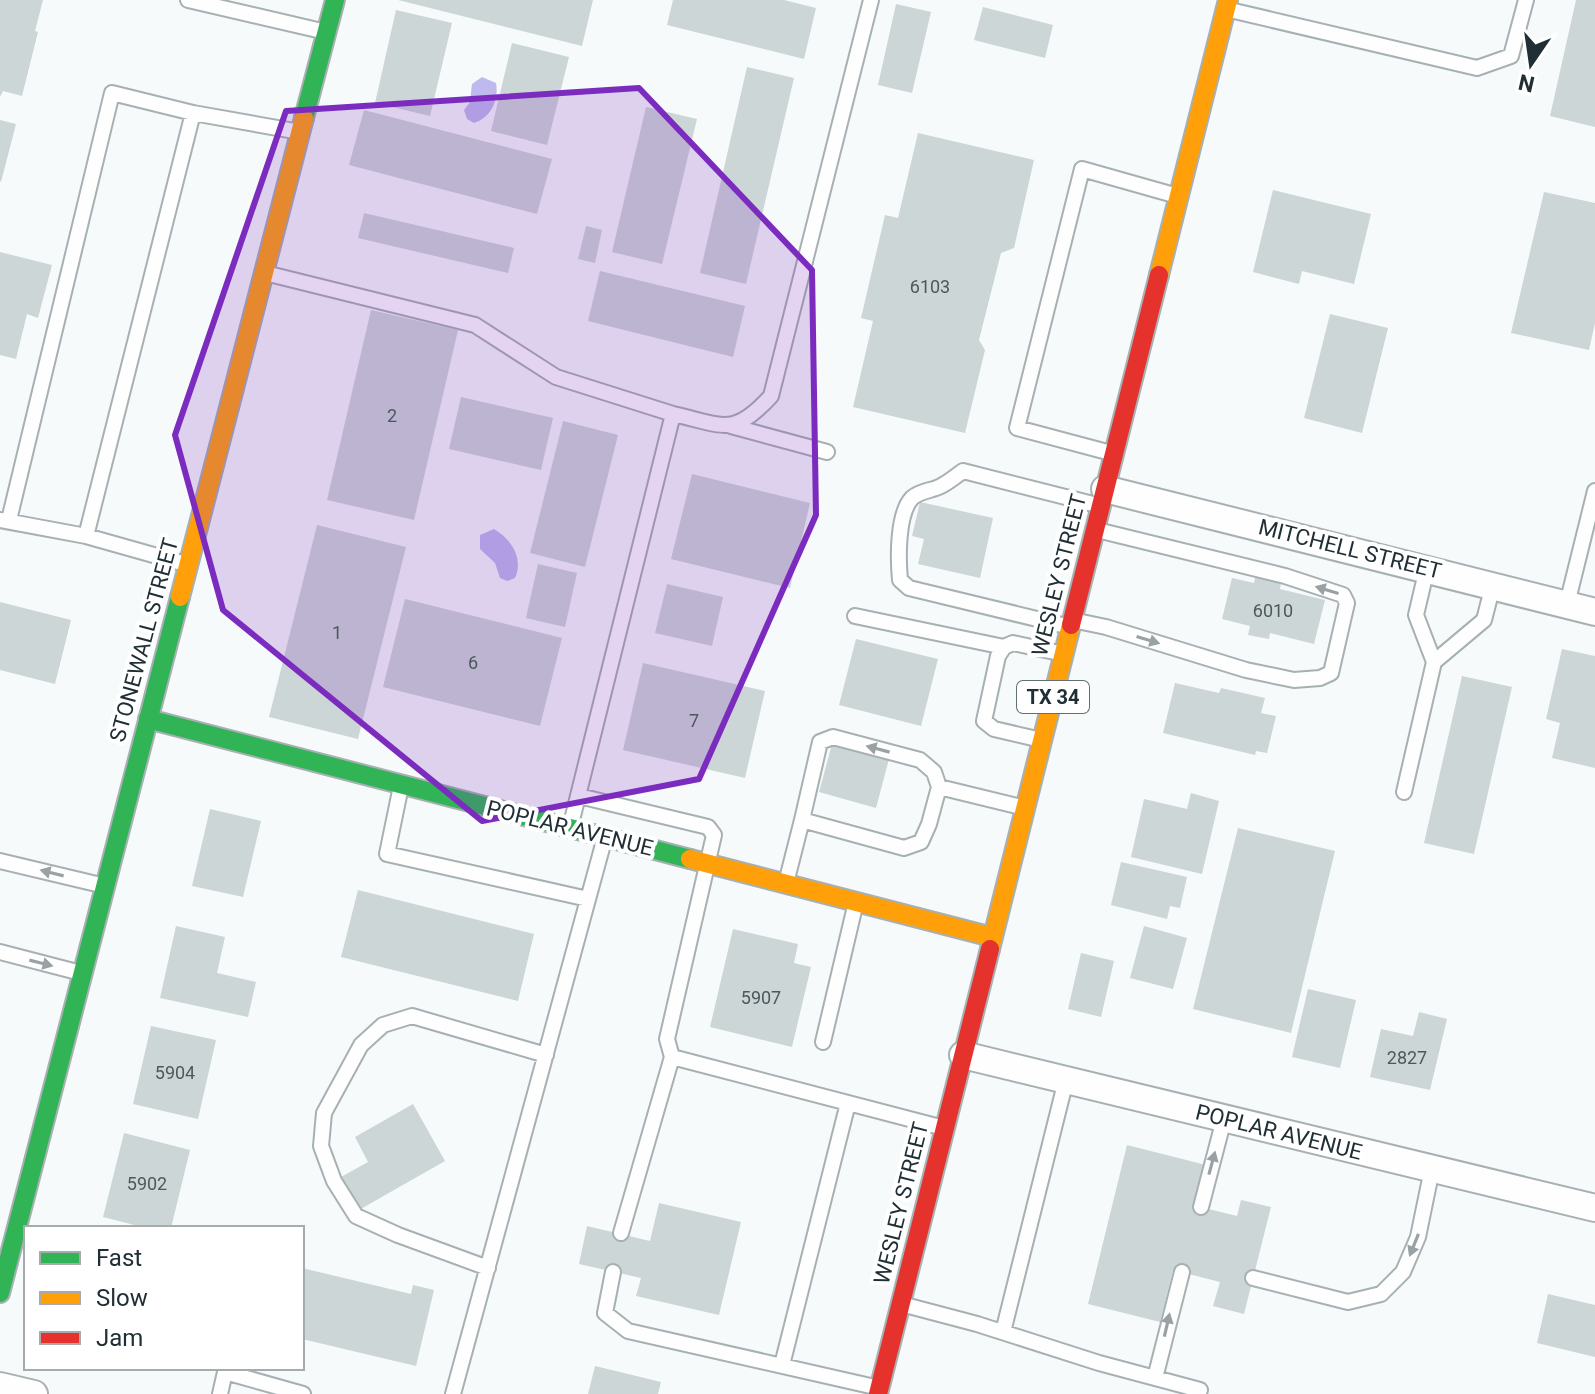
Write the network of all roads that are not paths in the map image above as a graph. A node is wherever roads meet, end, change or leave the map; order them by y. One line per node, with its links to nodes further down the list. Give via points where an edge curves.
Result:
1 (188, 0): 6 (lane)
2 (335, 0): 6 (street, STONEWALL STREET)
3 (871, 0): 12 (lane, via 771,396 753,416)
4 (1526, 0): 5 (lane, via 1511,56 1477,68)
5 (1227, 4): 9 (street, WESLEY STREET / TX 34)
6 (326, 32): 8 (street, STONEWALL STREET)
7 (193, 113): 8 (lane); 17 (lane, via 112,93); 19 (lane)
8 (301, 132): 10 (street, STONEWALL STREET)
9 (1178, 196): 14 (street, WESLEY STREET / TX 34); 14 (lane, via 1082,169 1017,428)
10 (265, 273): 11 (lane, via 475,325 556,377); 20 (street, STONEWALL STREET)
11 (673, 414): 12 (lane); 35 (lane)
12 (731, 426): 13 (lane)
13 (827, 452)
14 (1114, 454): 16 (street, WESLEY STREET / TX 34)
15 (1595, 491): 23 (lane)
16 (1103, 497): 18 (street, WESLEY STREET / TX 34); 21 (street, MITCHELL STREET); 26 (lane, via 963,471 913,497 906,508 899,567 900,580 909,588)
17 (4, 520): 19 (lane)
18 (1095, 529): 26 (street, WESLEY STREET / TX 34); 26 (lane, one-way to 18, via 1106,627 1294,680 1331,673 1347,603 1343,595)
19 (86, 536): 20 (lane)
20 (189, 565): 30 (street, STONEWALL STREET)
21 (1427, 568): 22 (street, MITCHELL STREET); 29 (lane, via 1416,615)
22 (1493, 585): 23 (street, MITCHELL STREET); 29 (lane, via 1484,620)
23 (1567, 604): 24 (street, MITCHELL STREET)
24 (1595, 612)
25 (855, 616): 27 (lane)
26 (1071, 624): 28 (street, WESLEY STREET / TX 34)
27 (1004, 647): 28 (lane, via 1013,643); 31 (lane, via 984,721 994,729)
28 (1064, 654): 31 (street, WESLEY STREET / TX 34)
29 (1434, 662): 34 (lane)
30 (148, 719): 32 (street, POPLAR AVENUE); 43 (street, STONEWALL STREET)
31 (1042, 741): 36 (street, WESLEY STREET / TX 34)
32 (401, 784): 38 (street, POPLAR AVENUE); 44 (lane, via 387,854)
33 (939, 787): 36 (lane); 37 (lane, via 921,842 904,848); 37 (lane, one-way to 37, via 934,772 920,760 833,737 820,742)
34 (1404, 792)
35 (579, 796): 38 (lane); 41 (lane, via 708,827 714,835)
36 (1025, 808): 46 (street, WESLEY STREET / TX 34)
37 (802, 820): 42 (lane)
38 (570, 828): 39 (street, POPLAR AVENUE)
39 (605, 837): 41 (street, POPLAR AVENUE); 44 (lane)
40 (0, 861): 43 (lane, one-way to 40)
41 (707, 863): 42 (street, POPLAR AVENUE); 52 (lane, via 667,1039)
42 (786, 884): 45 (street, POPLAR AVENUE)
43 (105, 886): 48 (street, STONEWALL STREET)
44 (588, 899): 50 (lane)
45 (856, 902): 46 (street, POPLAR AVENUE); 49 (lane)
46 (992, 937): 51 (street, WESLEY STREET / TX 34)
47 (0, 952): 48 (lane, one-way to 48)
48 (82, 973): 65 (street, STONEWALL STREET)
49 (823, 1042)
50 (546, 1055): 61 (lane); 61 (lane, via 412,1016 383,1025 361,1045 324,1113 321,1146 334,1181 356,1216)
51 (963, 1055): 53 (street, POPLAR AVENUE); 56 (street, WESLEY STREET / TX 34)
52 (672, 1057): 54 (lane); 60 (lane)
53 (1066, 1080): 55 (street, POPLAR AVENUE); 67 (lane)
54 (848, 1103): 56 (lane); 68 (lane)
55 (1224, 1119): 57 (street, POPLAR AVENUE); 58 (lane, one-way to 55)
56 (944, 1128): 66 (street, WESLEY STREET / TX 34)
57 (1432, 1169): 59 (street, POPLAR AVENUE); 64 (lane, one-way to 64, via 1418,1237 1403,1272 1381,1294 1348,1302)
58 (1201, 1207)
59 (1595, 1208)
60 (621, 1233)
61 (488, 1268): 76 (lane)
62 (613, 1272): 68 (lane, via 605,1313 628,1331)
63 (1182, 1272): 69 (lane, one-way to 63)
64 (1253, 1278)
65 (0, 1293)
66 (900, 1303): 67 (lane); 72 (street, WESLEY STREET / TX 34)
67 (1003, 1332): 69 (lane)
68 (782, 1365): 72 (lane)
69 (1155, 1378): 71 (lane)
70 (0, 1386): 73 (street)
71 (1200, 1390)
72 (879, 1391)
73 (34, 1394)
74 (220, 1394): 75 (lane, via 225,1372)
75 (303, 1394)
76 (453, 1394)

